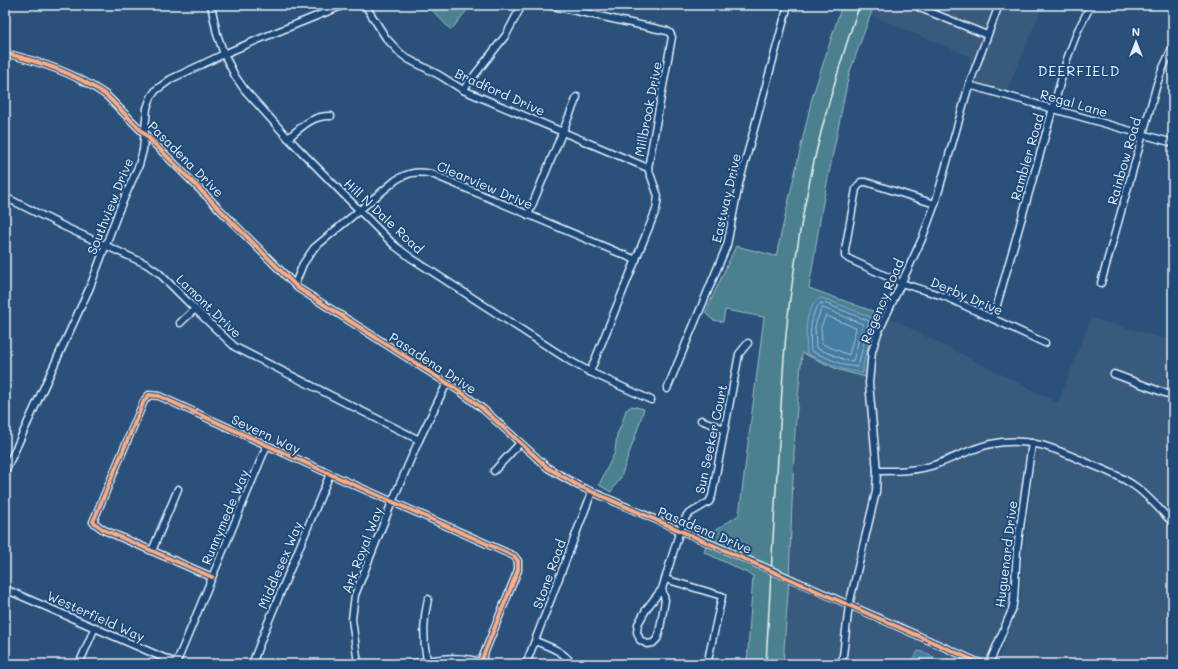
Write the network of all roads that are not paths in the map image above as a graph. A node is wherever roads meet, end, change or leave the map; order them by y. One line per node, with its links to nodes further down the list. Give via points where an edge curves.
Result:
1 (211, 5): 13 (street, Hill N Dale Road)
2 (344, 5): 13 (street, Southview Drive)
3 (364, 5): 15 (street, Bradford Drive, via 386,38 400,53)
4 (522, 5): 15 (street, via 506,36)
5 (549, 5): 24 (street, Millbrook Drive, via 670,33 672,40)
6 (788, 5): 42 (street, Eastway Drive, via 742,173 728,245)
7 (917, 5): 10 (street)
8 (1000, 5): 10 (street, Regency Road)
9 (1091, 5): 17 (street, Rambler Road, via 1070,48)
10 (987, 36): 14 (street, Regency Road)
11 (1173, 46): 21 (street, Rainbow Road, via 1162,70)
12 (5, 53): 20 (street, Pasadena Drive, via 56,68 90,84 106,95)
13 (224, 54): 20 (street, Southview Drive, via 171,79 156,90 147,108); 22 (street, Hill N Dale Road, via 234,76)
14 (969, 85): 17 (street, Regal Lane); 26 (street, Regency Road)
15 (463, 90): 19 (street, Bradford Drive)
16 (577, 97): 19 (street)
17 (1053, 109): 21 (street, Regal Lane); 35 (street, Rambler Road)
18 (331, 116): 22 (street, via 314,118)
19 (562, 131): 24 (street, Bradford Drive); 28 (street)
20 (145, 133): 29 (street, Southview Drive, via 139,165); 33 (street, Pasadena Drive)
21 (1143, 134): 23 (street, Regal Lane); 32 (street, Rainbow Road)
22 (288, 138): 27 (street, Hill N Dale Road)
23 (1173, 143)
24 (648, 168): 30 (street, Millbrook Drive, via 656,188 658,202)
25 (5, 197): 29 (street, Lamont Drive)
26 (935, 204): 31 (street, Regency Road); 31 (street, Derby Drive, via 866,182 861,182 857,186 845,256)
27 (359, 210): 28 (street, Clearview Drive, via 405,174 418,171 432,174); 33 (street, Clearview Drive, via 310,253 299,271); 39 (street, Hill N Dale Road, via 395,246 411,258 554,352)
28 (528, 215): 30 (street, Clearview Drive)
29 (106, 245): 34 (street, Lamont Drive, via 153,268); 53 (street, Southview Drive, via 90,287)
30 (636, 260): 39 (street, Millbrook Drive)
31 (901, 283): 35 (street, Derby Drive, via 946,297); 52 (street, Regency Road, via 872,351 870,395)
32 (1101, 283)
33 (295, 284): 41 (street, Pasadena Drive, via 317,301)
34 (194, 309): 36 (street); 47 (street, Lamont Drive, via 242,351)
35 (993, 319): 38 (street, Derby Drive)
36 (180, 323)
37 (748, 343): 46 (street, Sun Seeker Court, via 740,354)
38 (1045, 343)
39 (590, 372): 44 (street, Hill N Dale Road)
40 (1114, 374): 43 (street)
41 (447, 383): 47 (street, Ark Royal Way); 48 (street, Pasadena Drive, via 476,403)
42 (667, 390)
43 (1173, 396)
44 (651, 400)
45 (700, 420): 46 (street)
46 (724, 429): 59 (street, Sun Seeker Court, via 710,502 688,515)
47 (419, 440): 57 (street, Ark Royal Way)
48 (520, 443): 51 (street); 56 (street, Pasadena Drive, via 554,473)
49 (1032, 443): 52 (street, via 995,444 974,449 936,465 917,469); 58 (street, via 1061,451 1112,473 1134,486); 81 (street, Huguenard Drive, via 1017,549 1012,610)
50 (267, 445): 54 (street, Severn Way); 60 (street, Severn Way, via 159,396 153,394 146,397 93,522 104,530); 61 (street, Runnymede Way)
51 (494, 471)
52 (877, 471): 66 (street, Regency Road, via 876,492)
53 (5, 472)
54 (330, 474): 57 (street, Severn Way); 74 (street, Middlesex Way)
55 (178, 489): 60 (street)
56 (592, 492): 59 (street, Pasadena Drive); 68 (street, Stone Road)
57 (392, 502): 71 (street, Severn Way, via 514,556 518,561 518,570); 75 (street, Ark Royal Way, via 355,595 352,619)
58 (1173, 523)
59 (680, 530): 62 (street, Sun Seeker Court); 66 (street, Pasadena Drive, bridge)
60 (152, 551): 61 (street, Severn Way)
61 (212, 577): 73 (street, Runnymede Way)
62 (665, 579): 64 (street, Sun Seeker Court); 69 (street, via 722,596)
63 (5, 589): 67 (street, Westerfield Way)
64 (662, 589): 64 (street, via 665,600 659,634 653,643 646,644 640,640 638,624)
65 (428, 598): 70 (street, via 424,634)
66 (849, 605): 79 (street, Regency Road); 80 (street, Pasadena Drive)
67 (95, 628): 72 (street); 73 (street, Westerfield Way)
68 (535, 641): 77 (street, Stone Road); 78 (street, via 559,652)
69 (708, 660)
70 (426, 661): 71 (street, via 458,657); 76 (street)
71 (482, 663)
72 (79, 664)
73 (176, 664)
74 (252, 664)
75 (358, 664)
76 (410, 664)
77 (526, 664)
78 (572, 664)
79 (842, 664)
80 (982, 664)
81 (989, 664)

